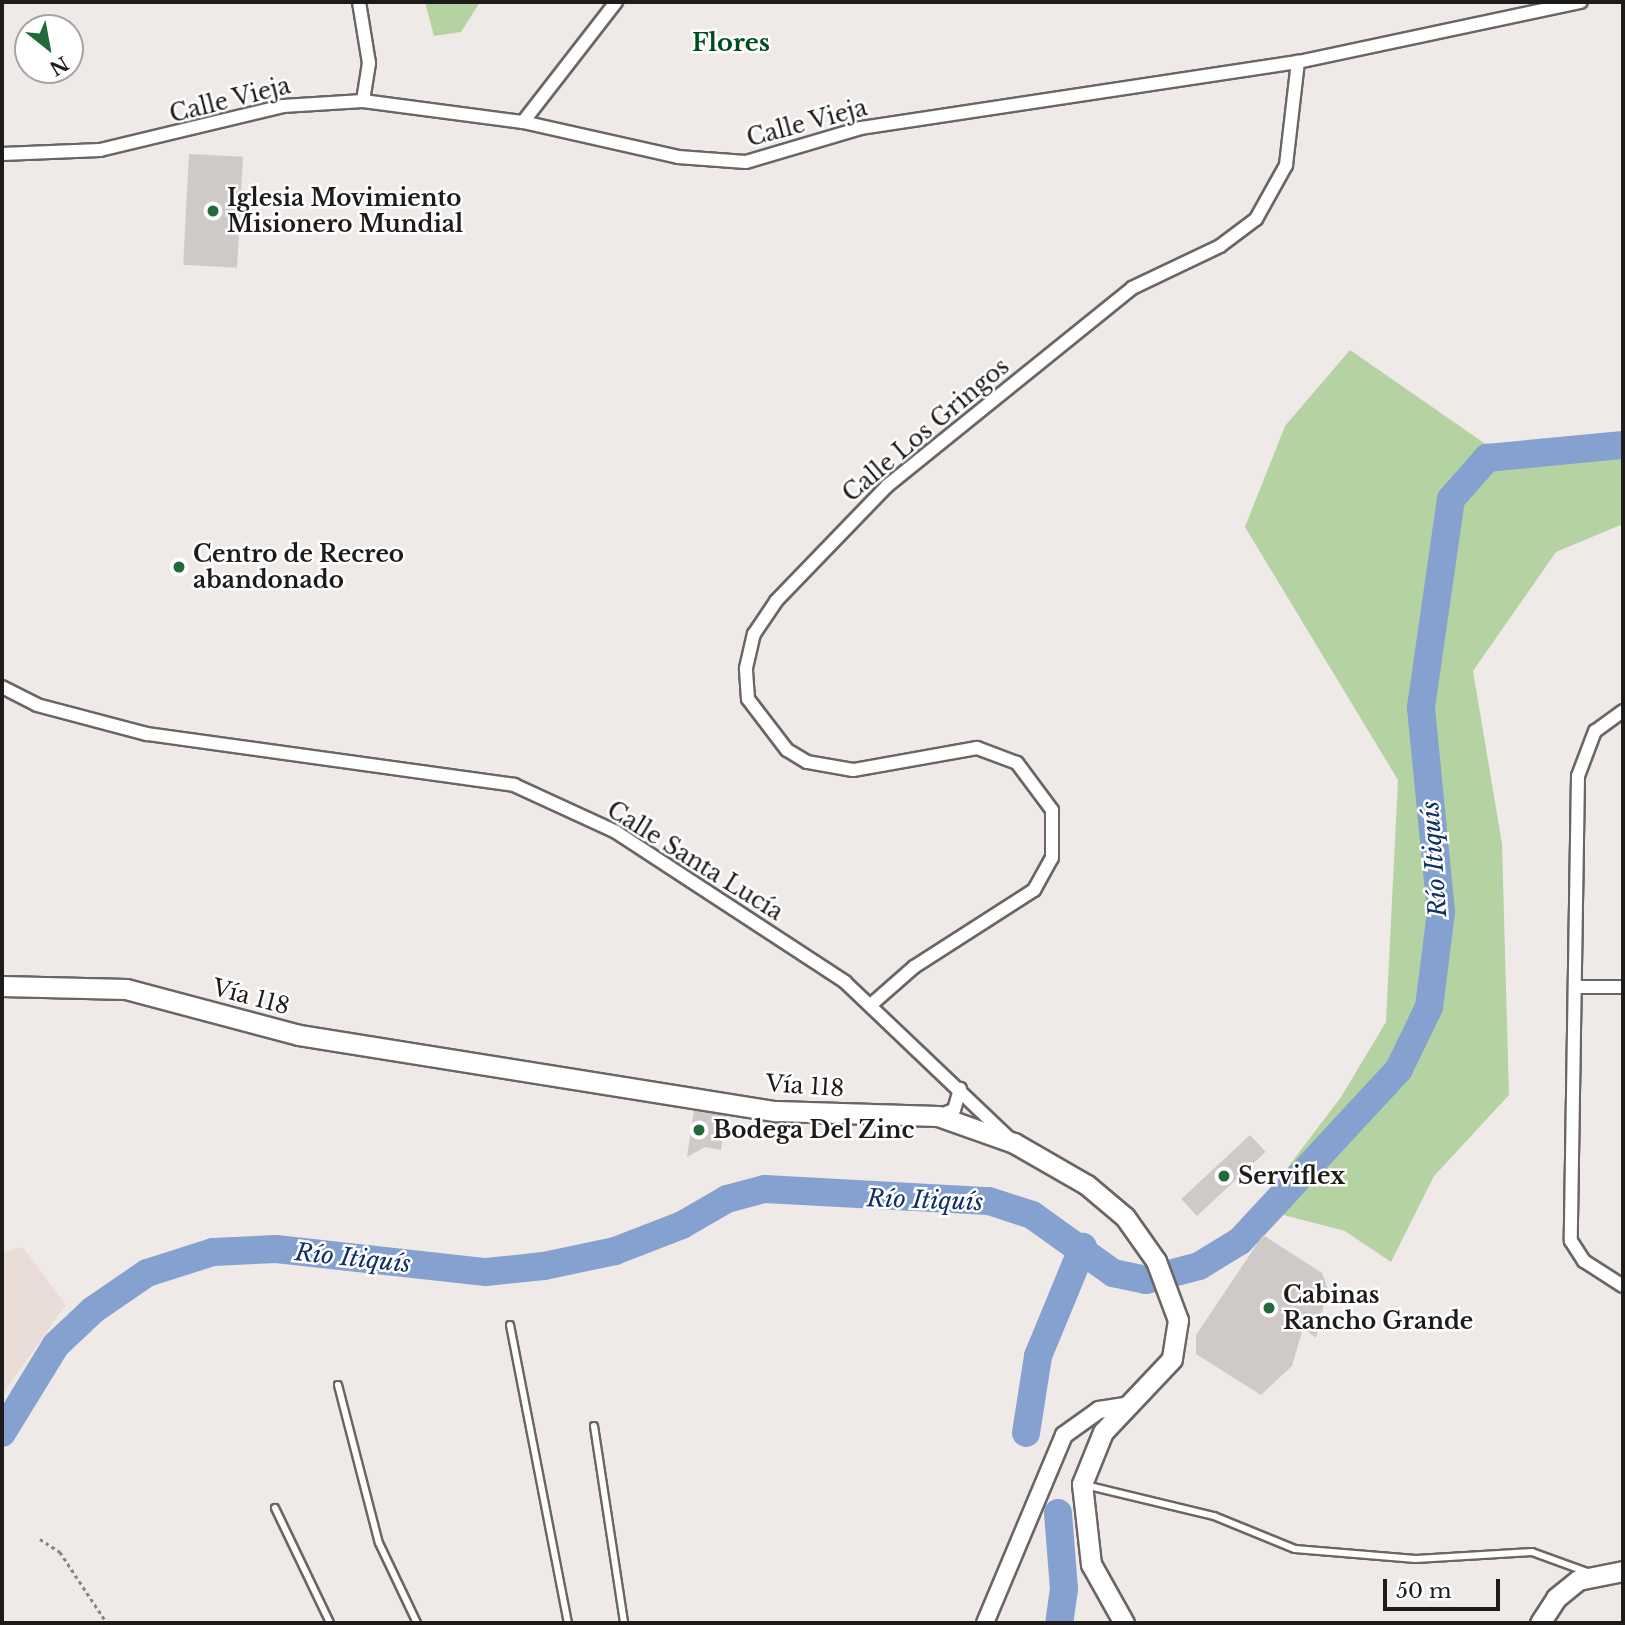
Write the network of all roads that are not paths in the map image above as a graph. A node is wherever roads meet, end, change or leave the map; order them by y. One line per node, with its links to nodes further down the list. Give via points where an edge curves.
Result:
1 (359, 2): 5 (street, via 369,62)
2 (616, 2): 6 (street)
3 (1581, 2): 4 (street, Calle Vieja)
4 (1298, 62): 6 (street, Calle Vieja, via 861,128 746,162 637,150); 13 (street, Calle Los Gringos, via 1286,165 1256,219 1220,246 1132,288 887,486 776,601 754,634 746,668 748,699 787,750 807,761 853,769 977,748 1017,763 1052,810 1052,858 1034,890 914,967)
5 (363, 101): 6 (street, Calle Vieja); 7 (street, Calle Vieja, via 283,106 100,150)
6 (523, 122)
7 (2, 154)
8 (2, 687): 13 (street, Calle Santa Lucía, via 37,705 147,734 514,785 616,832)
9 (1623, 711): 11 (street, via 1595,732 1578,776)
10 (2, 986): 15 (main road, Vía 118, via 126,989 299,1035 776,1111)
11 (1576, 987): 12 (street); 17 (street, via 1571,1241 1584,1261)
12 (1623, 987)
13 (873, 1003): 14 (street, Calle Santa Lucía)
14 (960, 1089): 15 (street, via 954,1110); 16 (street, Calle Santa Lucía)
15 (938, 1116): 16 (main road, Vía 118)
16 (1014, 1143): 20 (main road, Vía 118, via 1108,1202 1156,1261 1178,1320 1172,1359)
17 (1623, 1286)
18 (510, 1325): 28 (lane)
19 (338, 1385): 27 (lane, via 379,1543)
20 (1130, 1405): 22 (main road, Vía 118, via 1095,1445); 30 (street, via 1099,1410 1064,1434)
21 (594, 1426): 29 (lane)
22 (1082, 1484): 25 (lane, via 1214,1516 1295,1549 1416,1559 1532,1552); 31 (main road, Vía 118, via 1091,1564)
23 (275, 1508): 26 (lane)
24 (1623, 1571): 25 (main road)
25 (1592, 1574): 32 (main road, via 1566,1588)
26 (330, 1623)
27 (417, 1623)
28 (568, 1623)
29 (624, 1623)
30 (985, 1623)
31 (1124, 1623)
32 (1540, 1623)

